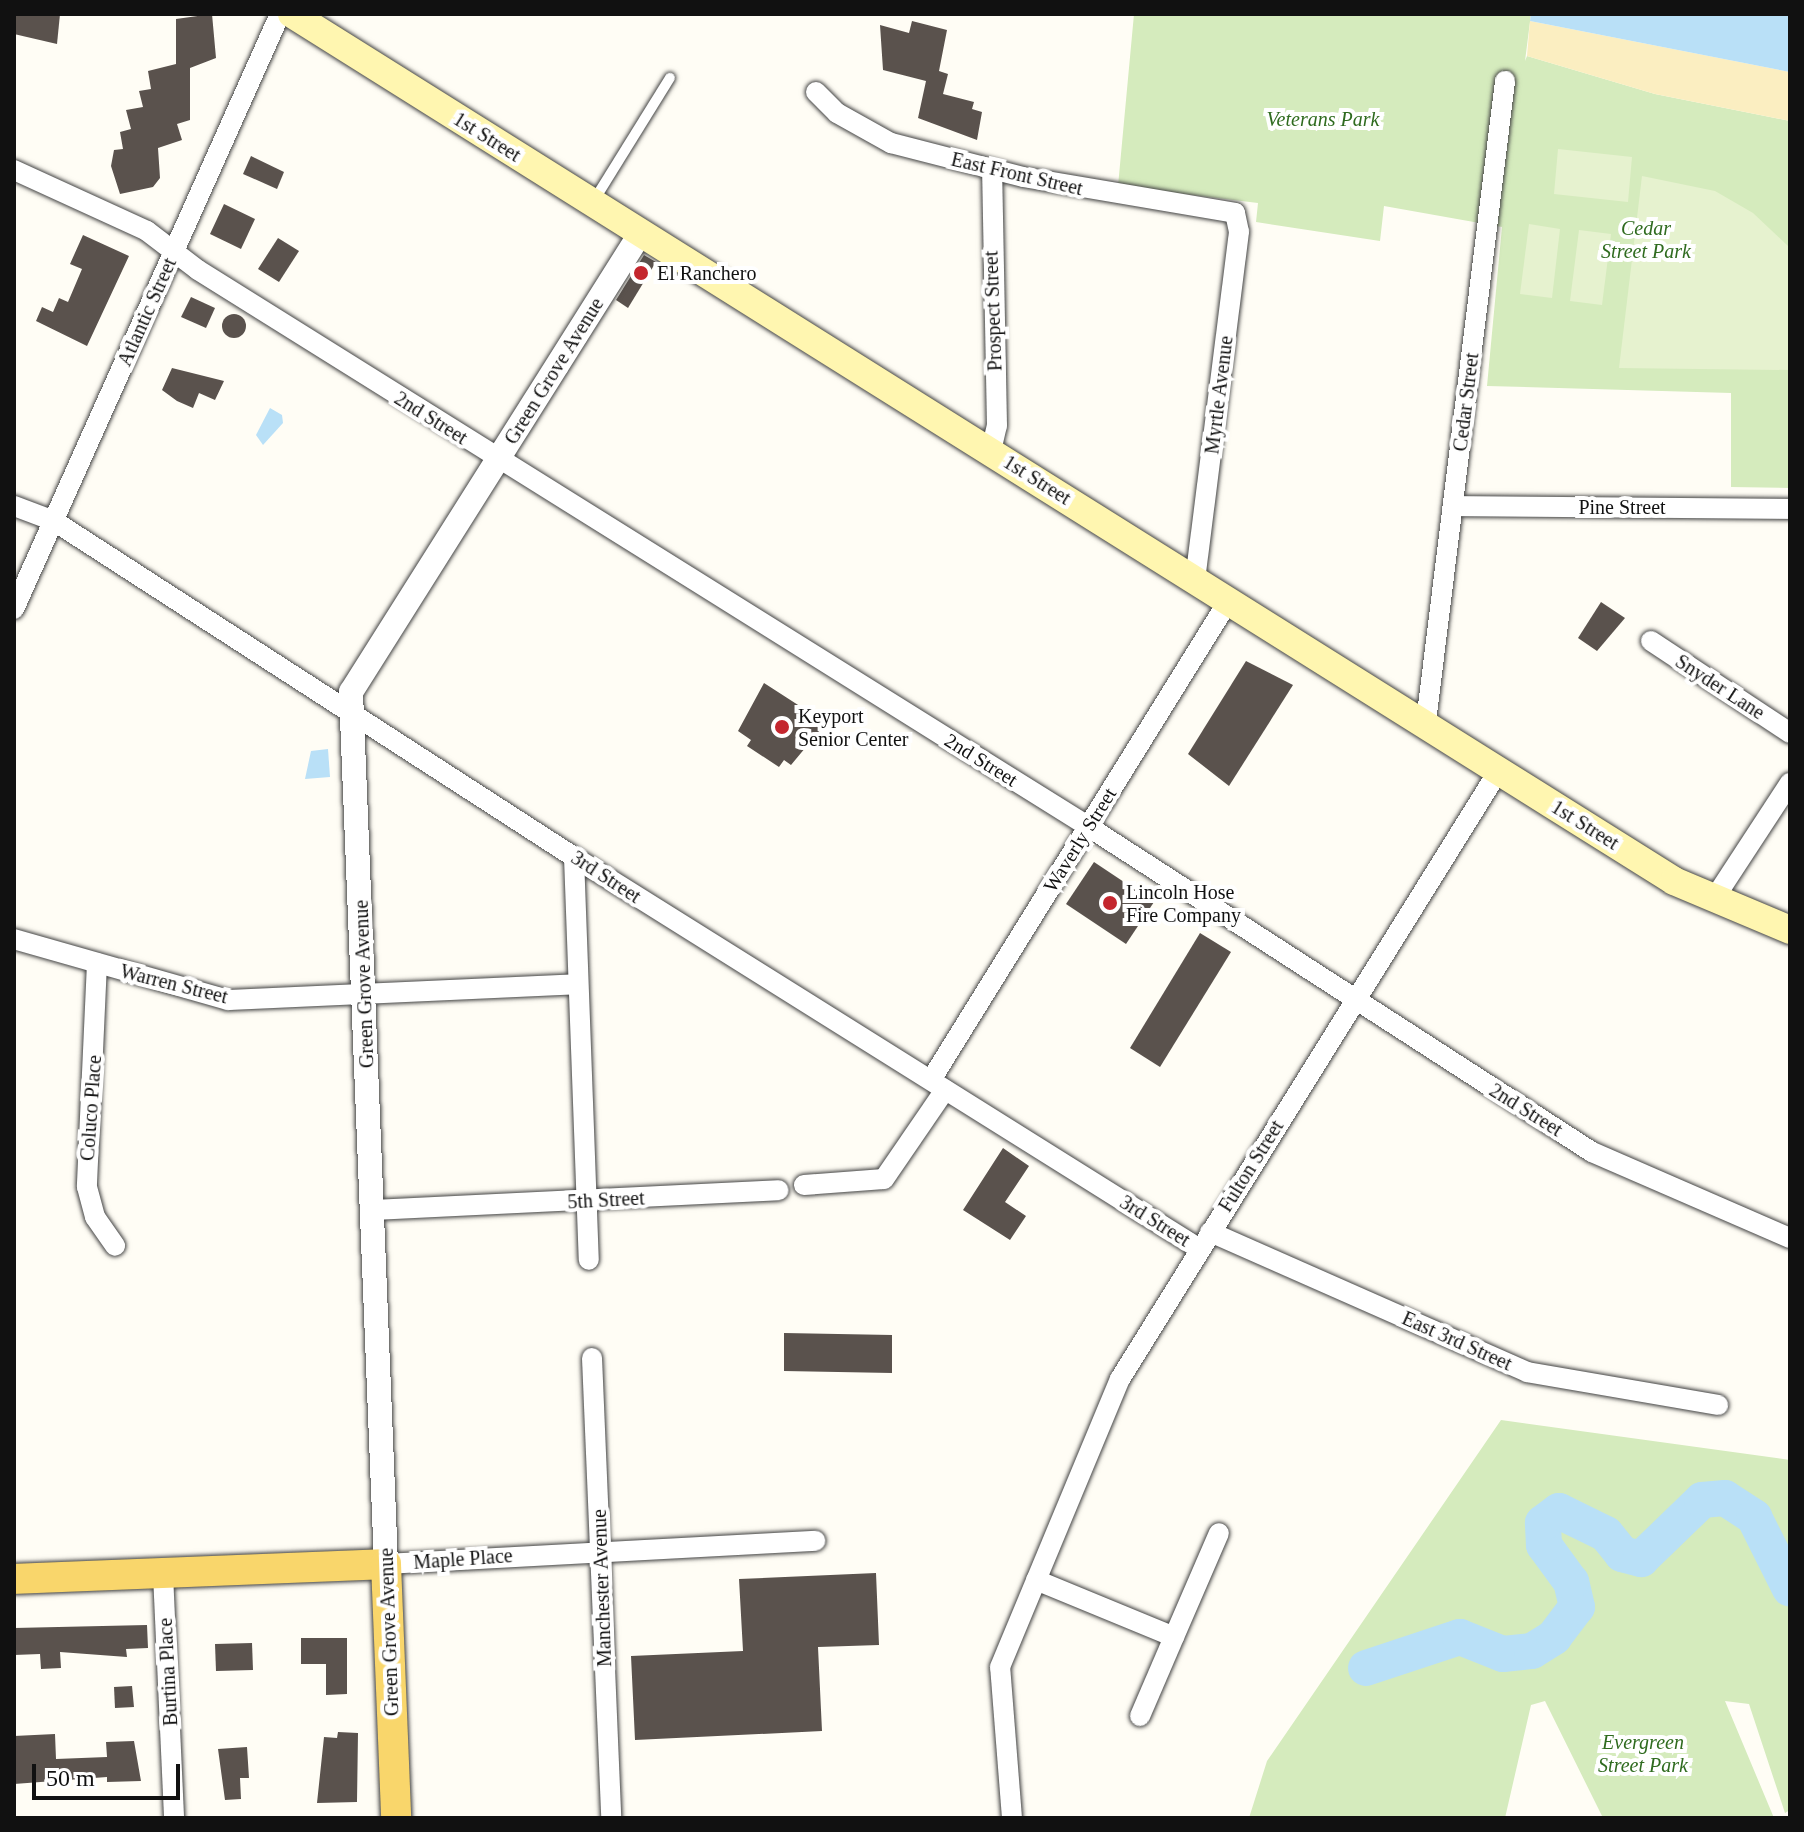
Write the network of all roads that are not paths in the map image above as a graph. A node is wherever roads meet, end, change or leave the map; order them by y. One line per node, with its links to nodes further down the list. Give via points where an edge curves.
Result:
1 (280, 14): 11 (street, Atlantic Street)
2 (292, 14): 8 (main road, 1st Street)
3 (670, 78): 8 (lane)
4 (1505, 81): 15 (street, Cedar Street)
5 (816, 92): 7 (street, East Front Street, via 873,136)
6 (14, 170): 11 (street, 2nd Street, via 147,231)
7 (992, 170): 9 (street, East Front Street); 12 (street, Prospect Street, via 997,426)
8 (592, 204): 10 (main road, 1st Street)
9 (1235, 213): 18 (street, Myrtle Avenue, via 1239,232)
10 (640, 234): 12 (main road, 1st Street); 13 (street, Green Grove Avenue)
11 (174, 252): 13 (street, 2nd Street); 17 (street, Atlantic Street)
12 (991, 451): 18 (main road, 1st Street)
13 (498, 460): 22 (street, Green Grove Avenue, via 351,692); 27 (street, 2nd Street)
14 (14, 506): 17 (street, 3rd Street)
15 (1454, 506): 16 (street, Pine Street); 23 (street, Cedar Street)
16 (1790, 509)
17 (54, 521): 20 (street, Atlantic Street); 22 (street, 3rd Street)
18 (1195, 578): 19 (main road, 1st Street)
19 (1229, 600): 23 (main road, 1st Street); 27 (street, Waverly Street)
20 (14, 609)
21 (1651, 641): 24 (street, Snyder Lane)
22 (353, 713): 28 (street, 3rd Street); 34 (street, Green Grove Avenue)
23 (1426, 722): 25 (main road, 1st Street)
24 (1790, 733)
25 (1499, 770): 29 (main road, 1st Street, via 1674,881); 35 (street, Fulton Street)
26 (1790, 783): 29 (street)
27 (1089, 827): 35 (street, 2nd Street); 36 (street, Waverly Street)
28 (574, 857): 33 (street); 36 (street, 3rd Street)
29 (1714, 899): 30 (main road, 1st Street)
30 (1790, 930)
31 (14, 939): 32 (street, Warren Street)
32 (97, 963): 34 (street, Warren Street, via 228,1000); 44 (street, Coluco Place, via 87,1187 95,1217)
33 (578, 984): 34 (street, Warren Street); 40 (street)
34 (364, 993): 41 (street, Green Grove Avenue)
35 (1354, 1002): 42 (street, 2nd Street, via 1609,1162); 43 (street, Fulton Street)
36 (938, 1085): 37 (street, Waverly Street, via 884,1179); 43 (street, 3rd Street)
37 (837, 1184): 38 (street, 5th Street)
38 (804, 1185): 39 (lane, 5th Street)
39 (779, 1190): 40 (street, 5th Street)
40 (587, 1201): 41 (street, 5th Street); 45 (street)
41 (373, 1210): 51 (street, Green Grove Avenue)
42 (1790, 1238)
43 (1204, 1240): 47 (street, East 3rd Street, via 1527,1372); 54 (street, Fulton Street, via 1120,1379)
44 (115, 1246)
45 (589, 1260)
46 (592, 1358): 50 (street, Manchester Avenue)
47 (1718, 1405)
48 (1219, 1533): 55 (street)
49 (815, 1541): 50 (street, Maple Place)
50 (600, 1550): 51 (street, Maple Place); 59 (street, Manchester Avenue)
51 (386, 1564): 52 (main road, Maple Place); 58 (main road, Green Grove Avenue)
52 (163, 1574): 53 (main road, Maple Place); 57 (street, Burtina Place)
53 (14, 1579)
54 (1036, 1580): 55 (street); 60 (street, Fulton Street, via 997,1684)
55 (1174, 1637): 56 (street)
56 (1140, 1716)
57 (174, 1818)
58 (396, 1818)
59 (611, 1818)
60 (1012, 1818)

